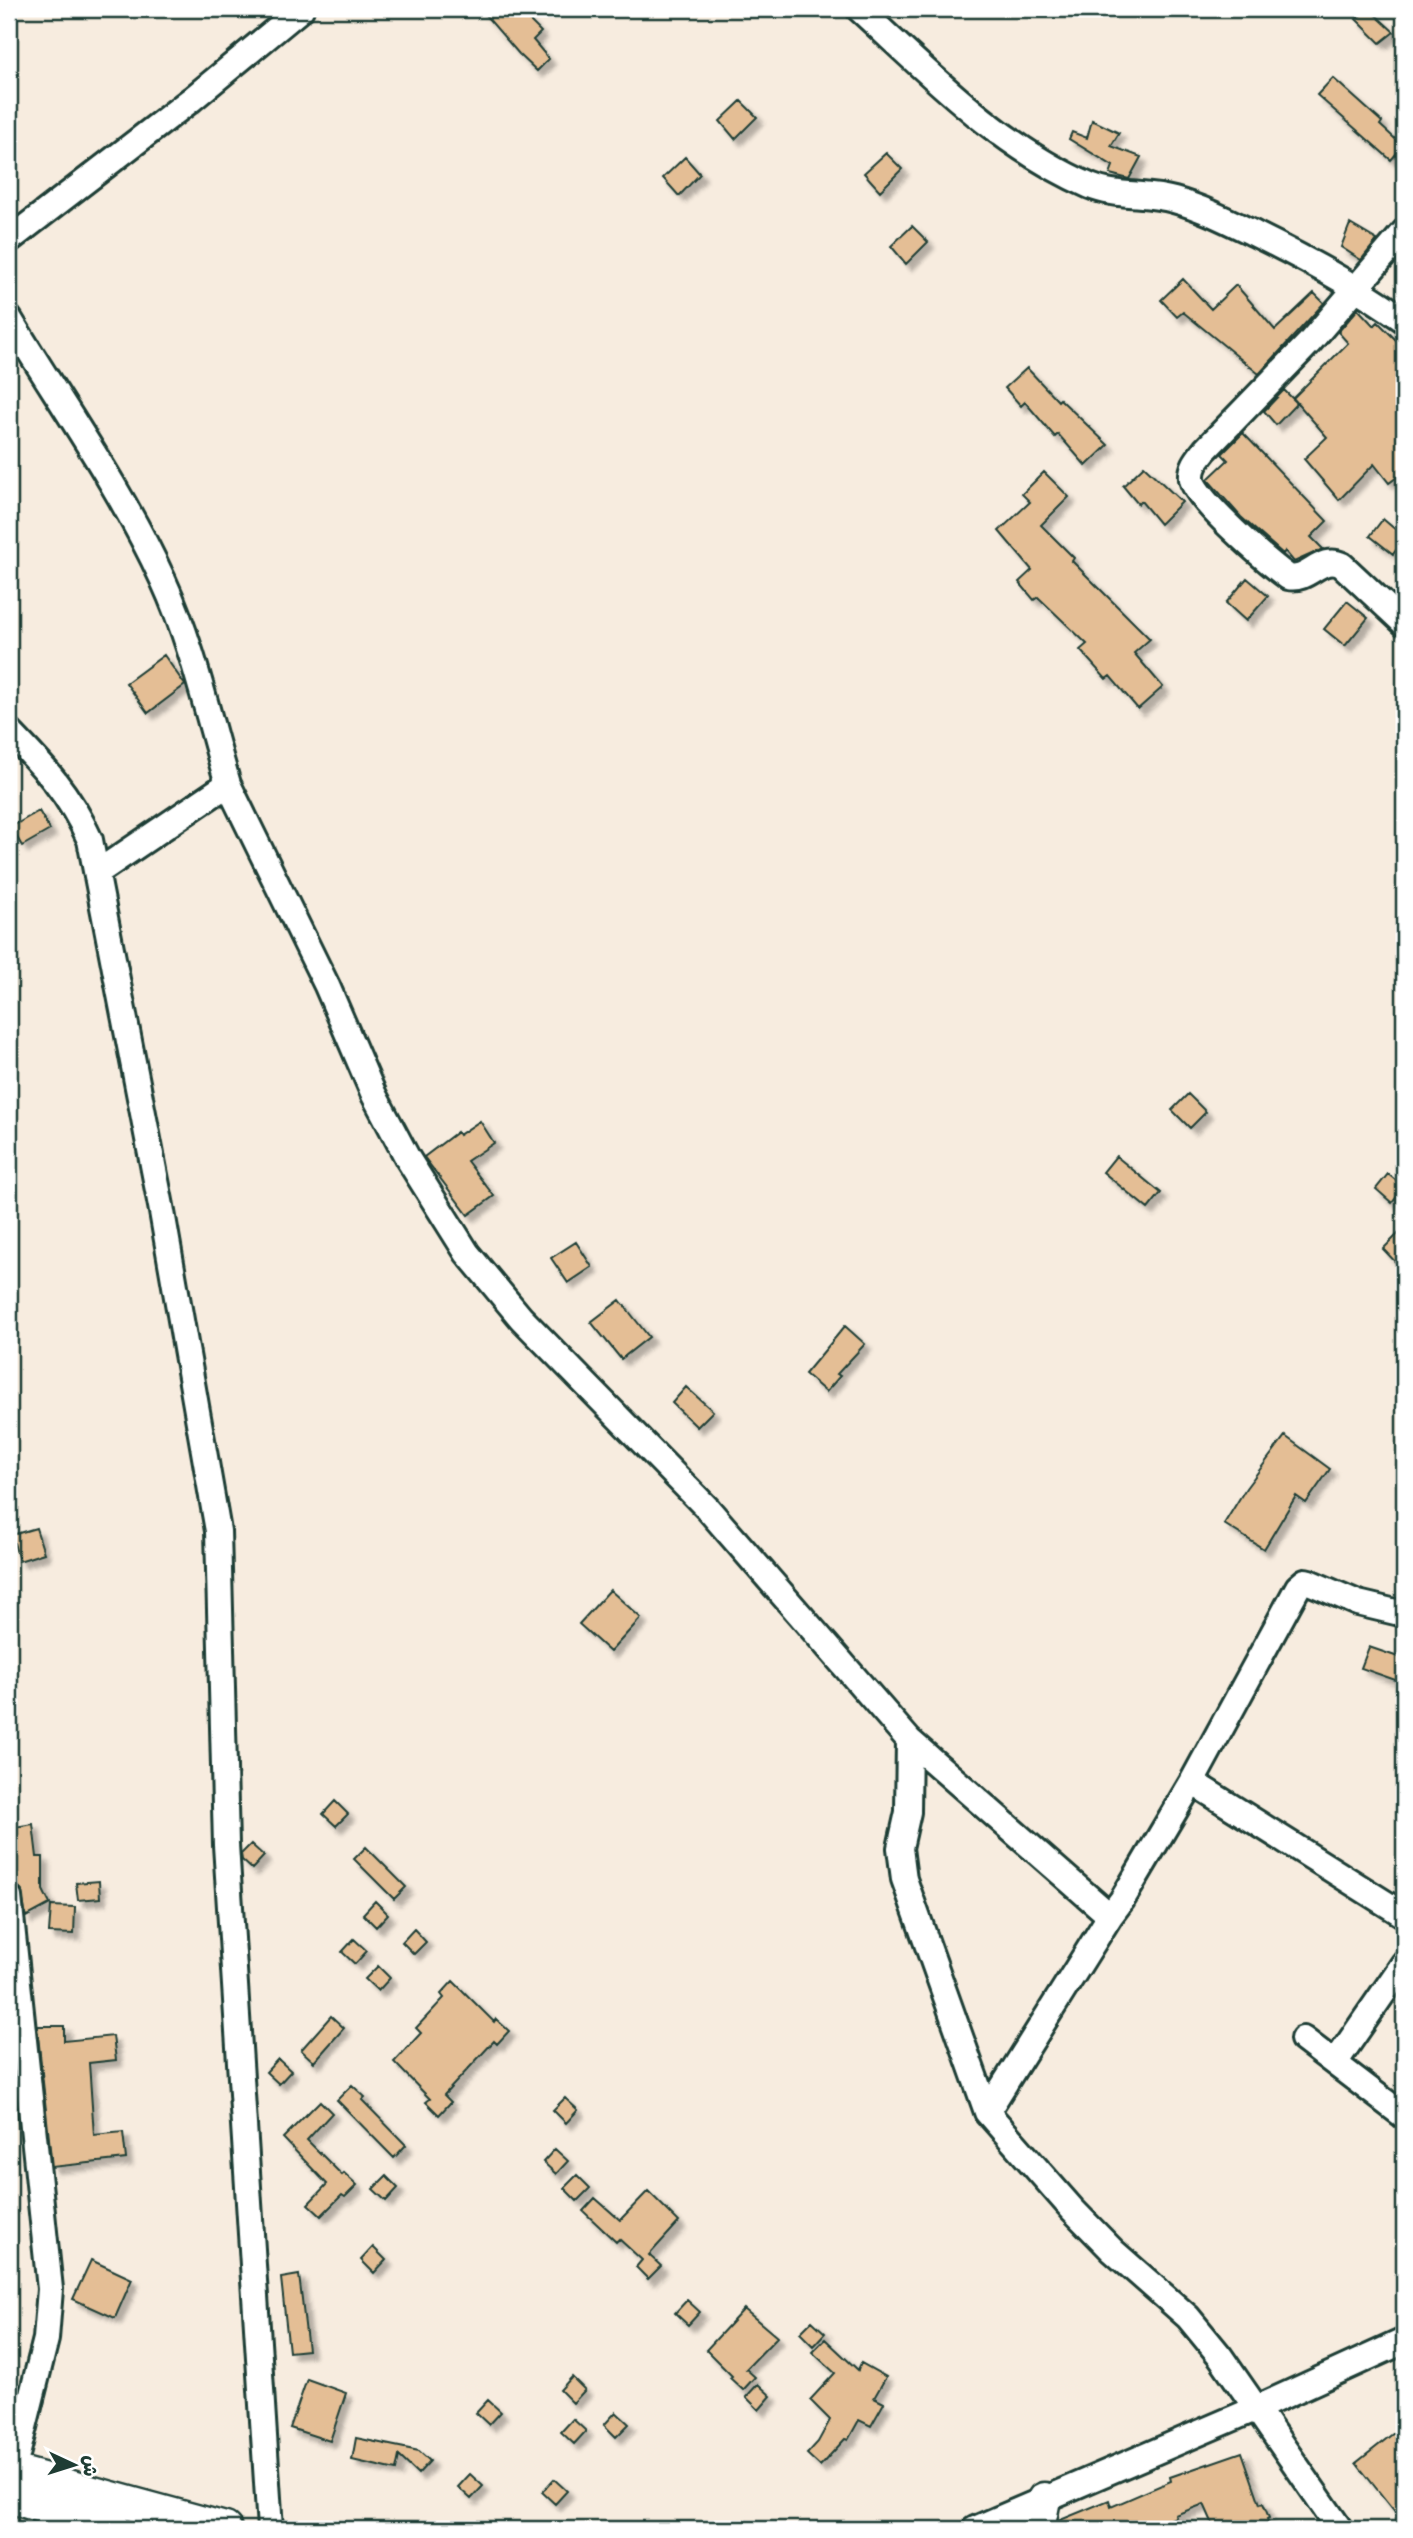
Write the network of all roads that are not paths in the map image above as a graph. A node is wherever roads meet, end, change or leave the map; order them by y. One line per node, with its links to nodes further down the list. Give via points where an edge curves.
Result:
1 (301, 9): 4 (street)
2 (859, 9): 5 (street, via 961,103 1045,162 1092,187 1164,197 1226,220)
3 (1404, 232): 5 (street)
4 (9, 240)
5 (1355, 287): 7 (street); 8 (street, via 1309,343 1205,450 1194,464 1192,478 1199,495 1288,577 1299,578 1328,562 1338,563)
6 (9, 318): 10 (street, via 118,494 164,582)
7 (1404, 320)
8 (1404, 623)
9 (9, 731): 11 (street, via 77,811)
10 (228, 784): 11 (street); 13 (street, via 327,986 374,1095 467,1253 521,1318 708,1509)
11 (98, 872): 30 (street, via 218,1531 226,1845)
12 (1404, 1614): 14 (street, via 1359,1603 1315,1583 1301,1583)
13 (909, 1740): 17 (street); 21 (street, via 908,1812 900,1848 904,1879)
14 (1192, 1782): 16 (street); 17 (street)
15 (9, 1897): 25 (street, via 50,2289 46,2339)
16 (1404, 1915)
17 (1110, 1916): 21 (street)
18 (1404, 1963): 20 (street)
19 (1303, 2039): 20 (street)
20 (1335, 2063): 22 (street)
21 (987, 2112): 24 (street, via 1113,2251 1188,2317)
22 (1404, 2116)
23 (1404, 2341): 24 (street)
24 (1255, 2409): 26 (street); 32 (street)
25 (10, 2479): 27 (main road); 29 (main road)
26 (1041, 2514): 31 (street)
27 (61, 2522): 28 (main road)
28 (114, 2529)
29 (225, 2529)
30 (270, 2529)
31 (975, 2529)
32 (1340, 2529)

